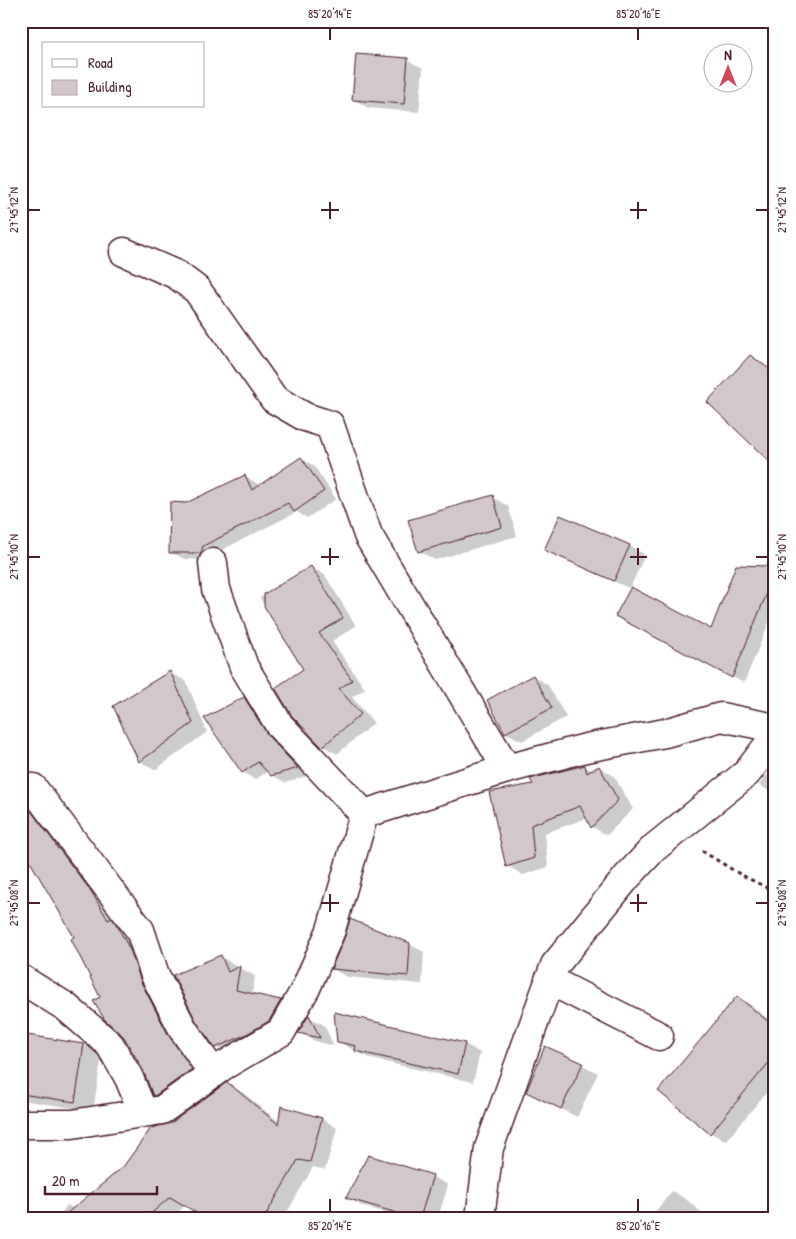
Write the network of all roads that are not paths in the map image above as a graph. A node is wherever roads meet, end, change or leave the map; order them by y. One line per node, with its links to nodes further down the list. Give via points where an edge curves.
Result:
1 (124, 252): 5 (street, via 176,275 197,290 274,399 305,417 330,425 368,535)
2 (212, 563): 7 (street, via 216,589 244,667 280,726)
3 (775, 728): 5 (street, via 721,717 665,734 586,748)
4 (775, 736): 9 (street, via 746,773 654,848 555,965)
5 (507, 769): 7 (street)
6 (21, 787): 11 (street, via 33,788 140,930 155,975 183,1029)
7 (364, 814): 11 (street, via 331,930 306,988 281,1032)
8 (21, 978): 12 (street, via 66,1007 110,1045)
9 (549, 980): 10 (street); 14 (street, via 489,1148)
10 (659, 1036)
11 (212, 1073): 12 (street, via 162,1110)
12 (143, 1112): 13 (street, via 72,1124)
13 (21, 1124)
14 (480, 1218)

